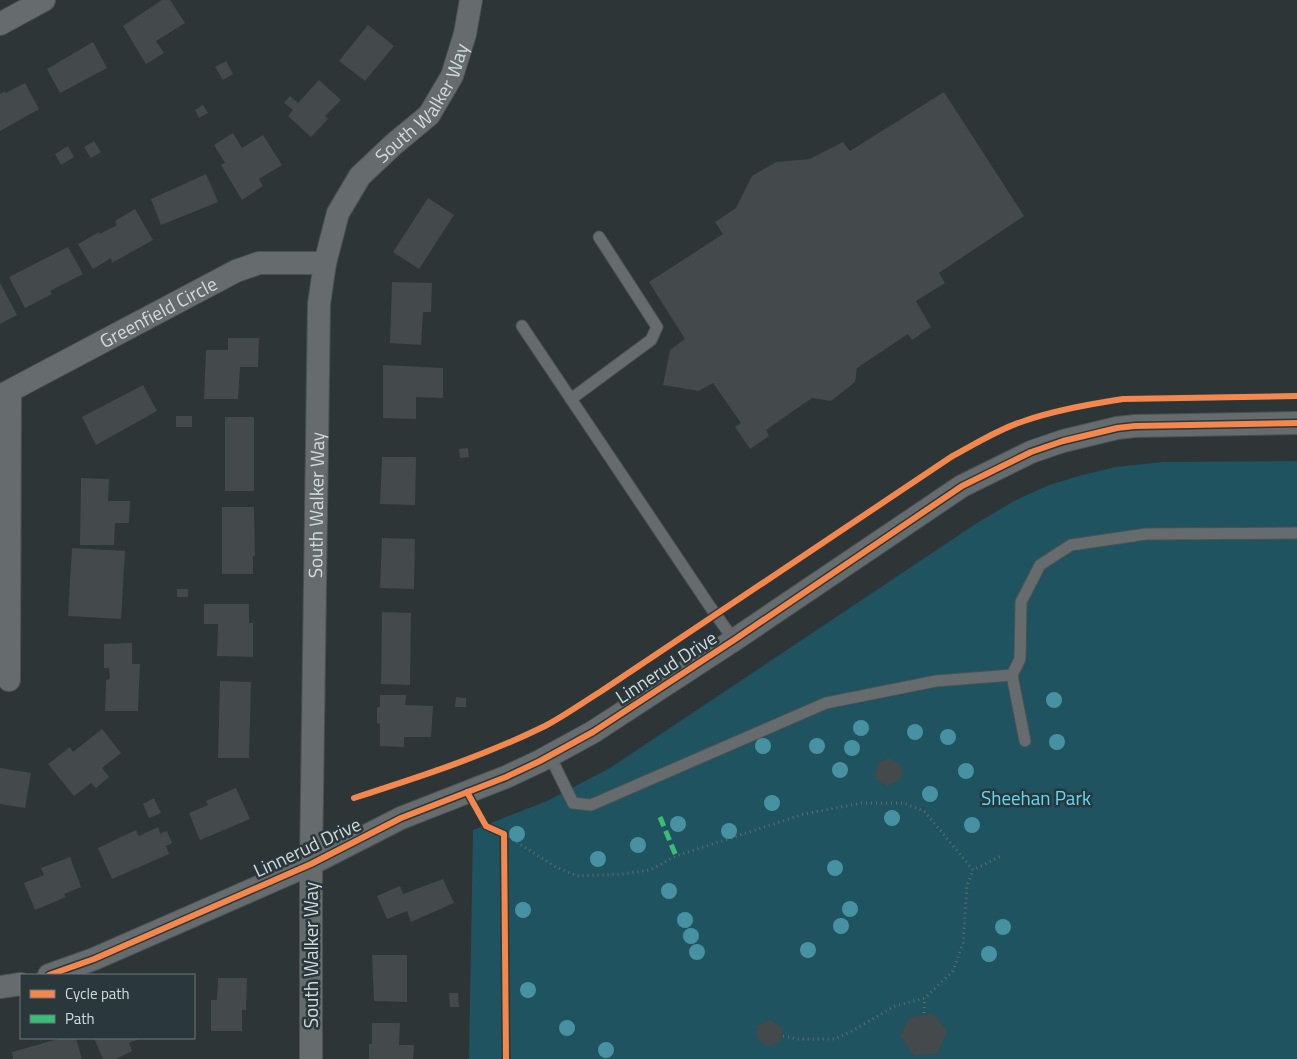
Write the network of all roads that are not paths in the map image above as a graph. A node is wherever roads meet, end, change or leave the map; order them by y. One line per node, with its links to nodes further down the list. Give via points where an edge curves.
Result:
1 (44, 0): 3 (street)
2 (471, 0): 5 (street, South Walker Way, via 452,76 429,115 360,176 338,213)
3 (0, 24)
4 (599, 237): 8 (lane, via 657,327 651,340)
5 (325, 262): 7 (street, Greenfield Circle, via 259,263 236,271); 16 (street, South Walker Way, via 319,304)
6 (522, 326): 8 (lane)
7 (5, 394): 13 (street)
8 (571, 399): 11 (lane)
9 (1297, 423): 11 (street, Linnerud Drive, via 1135,426 1081,436 1030,452 962,486)
10 (1297, 533): 12 (lane, via 1146,534 1071,545 1040,565 1021,602 1020,659)
11 (734, 640): 15 (street, Linnerud Drive, via 593,732)
12 (1012, 675): 14 (lane); 15 (lane, via 936,680 826,702 591,806 574,803)
13 (9, 680)
14 (1025, 740)
15 (550, 756): 16 (street, Linnerud Drive, via 401,818)
16 (311, 864): 17 (street, Linnerud Drive, via 94,959); 20 (street, South Walker Way)
17 (52, 974)
18 (20, 984): 19 (street)
19 (0, 987)
20 (312, 1059)

